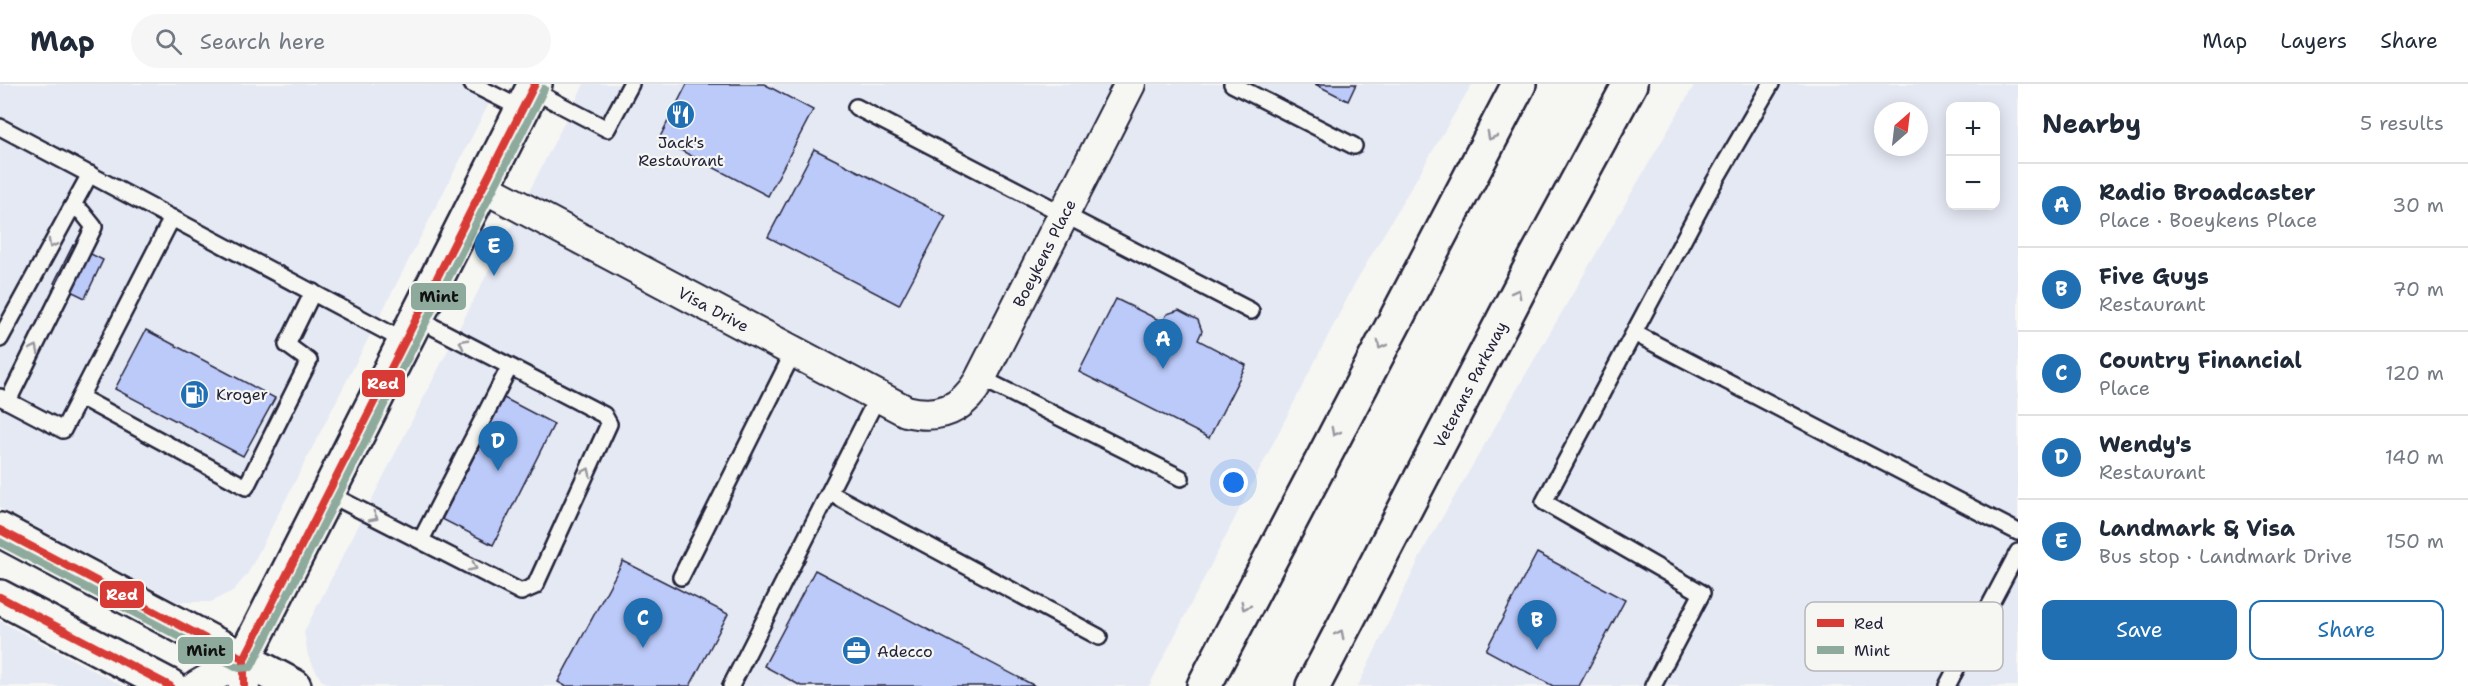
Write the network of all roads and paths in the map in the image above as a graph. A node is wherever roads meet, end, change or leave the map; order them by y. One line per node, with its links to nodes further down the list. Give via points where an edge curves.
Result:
1 (472, 84): 8 (lane)
2 (631, 84): 8 (lane, via 607,129)
3 (1130, 84): 15 (street, Boeykens Place)
4 (1232, 84): 11 (lane)
5 (1519, 84): 46 (main road, one-way to 46)
6 (1630, 84): 47 (main road, Veterans Parkway, one-way to 6, via 1527,273)
7 (1771, 84): 20 (lane)
8 (530, 94): 13 (main road)
9 (856, 107): 15 (lane)
10 (2, 132): 12 (lane)
11 (1354, 146)
12 (90, 174): 14 (lane); 16 (lane)
13 (483, 187): 19 (main road); 22 (street, Visa Drive)
14 (72, 207): 21 (lane, one-way to 21); 27 (lane, one-way to 14, via 94,227 82,212)
15 (1064, 214): 18 (lane); 24 (street, Boeykens Place)
16 (172, 218): 17 (lane); 26 (lane)
17 (313, 292): 19 (lane); 26 (lane, via 287,345 309,361 246,487)
18 (1251, 310)
19 (410, 330): 23 (lane, one-way to 19); 31 (main road)
20 (1634, 333): 33 (lane); 48 (lane, via 1544,502 1702,593)
21 (0, 339)
22 (794, 351): 25 (street, Visa Drive); 36 (lane)
23 (509, 368): 34 (lane); 34 (lane, one-way to 23, via 521,592 535,586 609,424 604,415)
24 (981, 378): 28 (street, Boeykens Place, via 969,397); 29 (lane)
25 (878, 396): 28 (street, Visa Drive, via 922,415); 30 (lane)
26 (80, 398): 27 (lane, via 63,430)
27 (4, 399)
28 (947, 411)
29 (1181, 478)
30 (830, 493): 39 (lane); 45 (lane)
31 (328, 494): 34 (lane, one-way to 34); 41 (main road)
32 (0, 530): 41 (main road)
33 (2018, 532)
34 (421, 540)
35 (2018, 552): 38 (lane)
36 (681, 577)
37 (0, 597): 42 (main road)
38 (1992, 602)
39 (1099, 637)
40 (1955, 671): 49 (lane)
41 (244, 673): 43 (street); 44 (main road)
42 (170, 686)
43 (197, 686)
44 (294, 686)
45 (731, 686)
46 (1204, 686)
47 (1313, 686)
48 (1653, 686)
49 (1947, 686)

